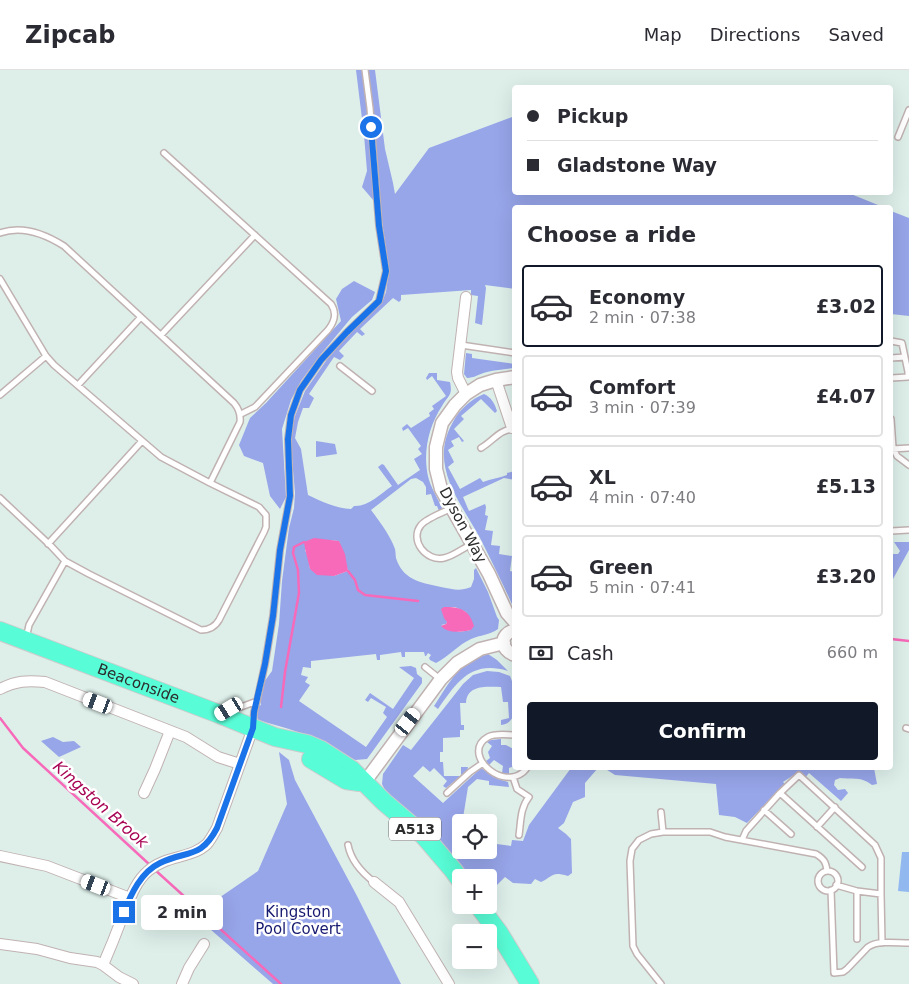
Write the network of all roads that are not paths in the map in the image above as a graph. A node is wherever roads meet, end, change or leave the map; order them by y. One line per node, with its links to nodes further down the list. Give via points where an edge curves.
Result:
1 (365, 70): 51 (lane, via 386,271 379,301 321,360 300,390 291,415 288,439 290,496 270,635)
2 (909, 110): 3 (lane)
3 (898, 137)
4 (164, 153): 6 (lane)
5 (0, 233): 9 (lane, via 29,231 52,238)
6 (255, 234): 10 (lane); 25 (lane, via 331,304 335,314 328,330 255,407)
7 (0, 279): 14 (lane)
8 (466, 297): 12 (street)
9 (141, 317): 10 (lane); 21 (lane)
10 (161, 335): 25 (lane, via 234,402)
11 (893, 341): 15 (lane, via 902,343)
12 (460, 345): 13 (lane); 23 (street, via 457,372)
13 (512, 353)
14 (46, 356): 21 (lane); 24 (lane)
15 (906, 357): 16 (lane); 19 (lane, via 908,377)
16 (893, 358)
17 (340, 366): 22 (lane)
18 (512, 377): 20 (street, Dyson Way)
19 (893, 378)
20 (496, 380): 23 (street, Dyson Way); 26 (street)
21 (78, 386): 28 (lane)
22 (372, 391)
23 (466, 394): 36 (street, Dyson Way, via 442,423 436,447 436,469)
24 (0, 395)
25 (241, 414): 34 (lane)
26 (512, 425)
27 (512, 428): 29 (lane, via 503,430)
28 (142, 441): 34 (lane, via 160,457); 39 (lane)
29 (481, 448)
30 (893, 448): 31 (lane)
31 (909, 448)
32 (893, 450): 33 (lane)
33 (909, 466)
34 (210, 483): 41 (lane, via 259,507 266,515 264,532 216,625 201,630)
35 (0, 498): 39 (lane)
36 (452, 508): 40 (street, Dyson Way); 40 (lane, via 421,525 417,534 423,552 443,559)
37 (909, 530): 38 (lane)
38 (893, 531)
39 (48, 544): 41 (lane)
40 (472, 544): 42 (street, Dyson Way)
41 (65, 562): 45 (lane, via 32,619)
42 (512, 619)
43 (0, 631): 45 (highway, Beaconside / A513)
44 (512, 631): 46 (street, via 507,634)
45 (25, 641): 52 (highway, Beaconside / A513)
46 (504, 643): 47 (street); 49 (street, via 468,655)
47 (512, 653)
48 (425, 667): 49 (lane)
49 (441, 679): 60 (street)
50 (0, 689): 54 (street, via 16,682 44,682)
51 (256, 701): 52 (lane); 53 (lane)
52 (219, 714): 53 (highway, Beaconside / A513)
53 (253, 728): 57 (street); 60 (highway, Beaconside / A513, via 321,750 352,770)
54 (170, 731): 57 (street, via 194,741 218,758); 61 (street)
55 (512, 735): 56 (lane, via 494,735 484,740 479,751)
56 (483, 763): 59 (lane, via 497,774); 62 (lane)
57 (240, 764): 82 (street, via 217,828 207,843 192,854 159,863 145,875)
58 (526, 770): 59 (lane)
59 (513, 777): 70 (lane, via 516,789 529,798 522,811)
60 (364, 783): 75 (highway, Beaconside / A513, via 424,836)
61 (144, 793)
62 (447, 793)
63 (780, 793): 64 (lane, via 799,775); 65 (lane); 67 (lane)
64 (835, 807): 67 (lane); 81 (lane, via 879,851)
65 (764, 810): 69 (lane); 71 (lane)
66 (661, 812): 68 (lane)
67 (817, 827): 74 (lane)
68 (663, 832): 71 (lane, via 710,832); 94 (lane, via 639,840 632,849 630,861 634,946)
69 (791, 834)
70 (520, 836)
71 (742, 840): 76 (lane, via 816,854 827,864)
72 (348, 845): 77 (lane, via 354,862)
73 (0, 856): 82 (street, via 47,866)
74 (862, 867)
75 (453, 869)
76 (827, 871): 78 (lane, via 836,875); 79 (lane, via 819,877 818,883 824,890)
77 (374, 882): 93 (street, via 399,902)
78 (836, 886): 79 (lane); 80 (lane)
79 (831, 890): 85 (lane, via 834,973 847,969 868,947)
80 (857, 891): 81 (lane); 84 (lane)
81 (881, 894): 85 (lane)
82 (130, 898): 89 (street)
83 (485, 914): 90 (highway, via 499,933)
84 (857, 940)
85 (882, 943): 86 (lane)
86 (909, 943)
87 (0, 944): 89 (street)
88 (204, 944): 92 (street)
89 (103, 965): 91 (street)
90 (525, 982)
91 (133, 984)
92 (182, 984)
93 (449, 984)
94 (661, 984)

